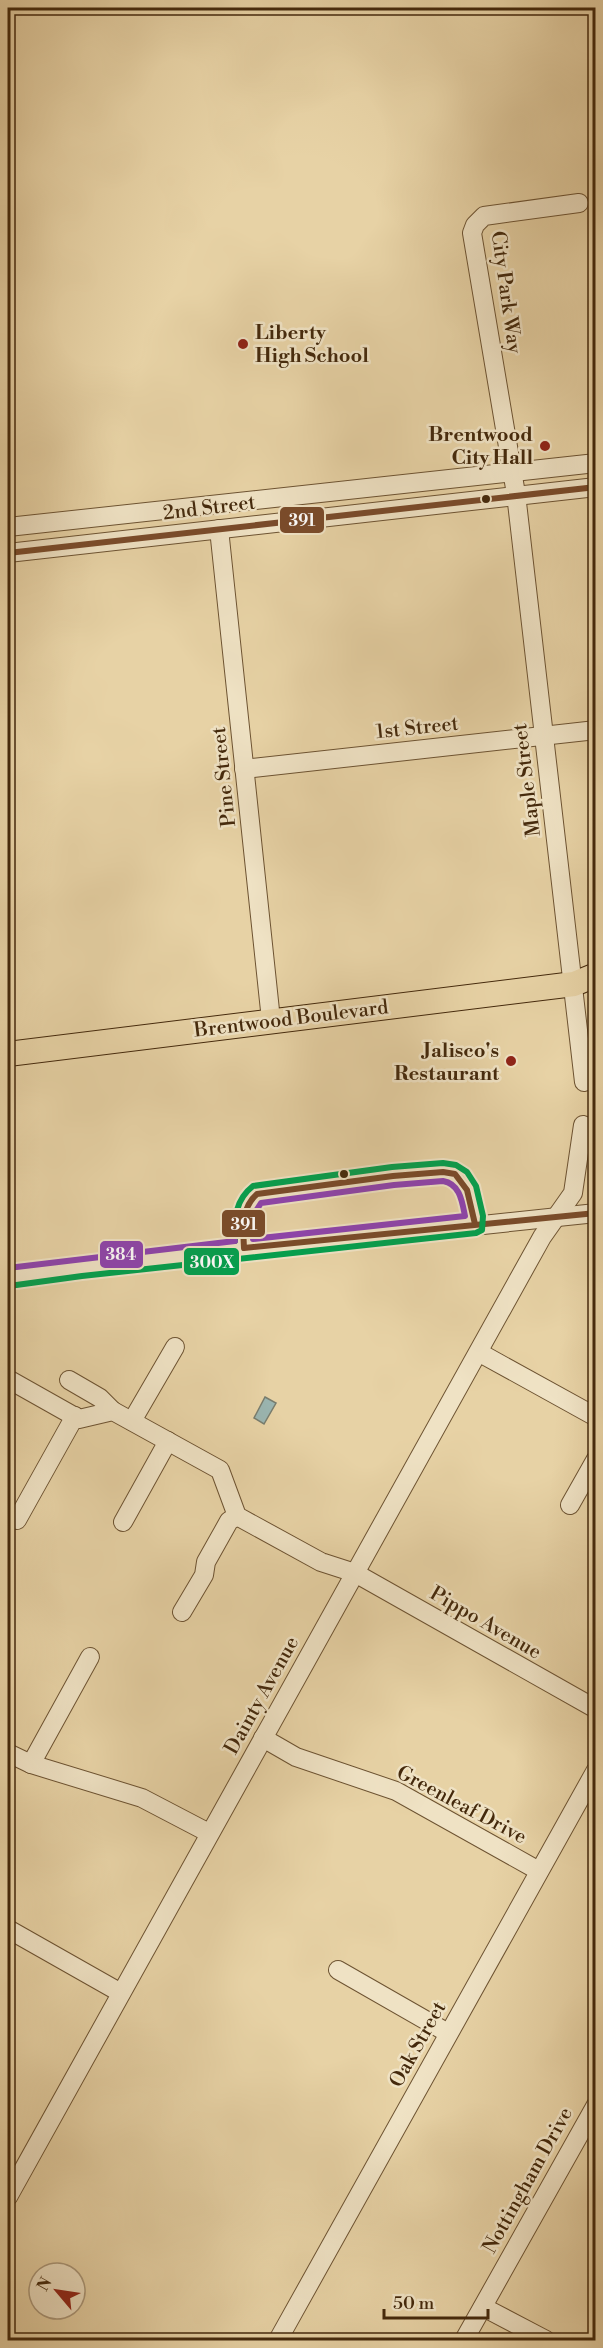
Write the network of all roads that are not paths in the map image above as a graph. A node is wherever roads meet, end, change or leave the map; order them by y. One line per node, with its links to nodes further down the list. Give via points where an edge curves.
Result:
1 (579, 203): 3 (street, City Park Way, via 484,216 472,233)
2 (596, 463): 3 (street, 2nd Street)
3 (512, 473): 5 (street, 2nd Street); 6 (street, Maple Street)
4 (596, 487): 6 (street, 2nd Street)
5 (342, 490): 7 (street, via 339,502 308,512); 8 (street, 2nd Street)
6 (516, 494): 7 (street, 2nd Street); 12 (street, Maple Street)
7 (302, 519): 9 (street, 2nd Street)
8 (8, 527)
9 (219, 529): 10 (street, 2nd Street); 13 (street, Pine Street)
10 (8, 553)
11 (596, 730): 12 (street, 1st Street)
12 (543, 736): 13 (street, 1st Street); 14 (street, Maple Street)
13 (244, 769): 15 (street, Pine Street)
14 (588, 983): 15 (main road, Brentwood Boulevard); 17 (street, Maple Street, via 578,1032)
15 (271, 1020): 16 (main road, Brentwood Boulevard)
16 (8, 1054)
17 (584, 1082)
18 (582, 1125): 20 (street, via 573,1193)
19 (596, 1213): 20 (street)
20 (556, 1217): 21 (street, via 244,1248); 23 (street, Dainty Avenue)
21 (8, 1277)
22 (175, 1347): 29 (street)
23 (480, 1353): 28 (street); 36 (street, Dainty Avenue)
24 (8, 1379): 27 (street)
25 (69, 1380): 26 (street, via 100,1398)
26 (113, 1411): 27 (street, via 79,1419); 29 (street)
27 (75, 1416): 34 (street)
28 (596, 1417)
29 (132, 1421): 30 (street)
30 (168, 1441): 33 (street, via 220,1470); 35 (street)
31 (596, 1459): 32 (street)
32 (570, 1505)
33 (237, 1516): 36 (street, Pippo Avenue, via 321,1562); 37 (street, via 229,1521)
34 (17, 1520)
35 (123, 1522)
36 (355, 1573): 39 (street, Pippo Avenue); 40 (street, Dainty Avenue)
37 (182, 1612)
38 (90, 1657): 42 (street)
39 (596, 1709)
40 (263, 1738): 44 (street, Dainty Avenue); 45 (street, Greenleaf Drive, via 296,1757 396,1791)
41 (8, 1753): 42 (street)
42 (31, 1764): 44 (street, via 142,1798)
43 (596, 1770): 45 (street, Oak Street)
44 (209, 1833): 48 (street, Dainty Avenue)
45 (539, 1871): 49 (street, Oak Street)
46 (8, 1929): 48 (street)
47 (338, 1970): 49 (street)
48 (121, 1993): 51 (street, Dainty Avenue)
49 (448, 2033): 53 (street, Oak Street)
50 (596, 2105): 52 (street, Nottingham Drive)
51 (8, 2197)
52 (483, 2307): 54 (street, Nottingham Drive); 55 (street)
53 (278, 2340)
54 (464, 2340)
55 (546, 2340)

